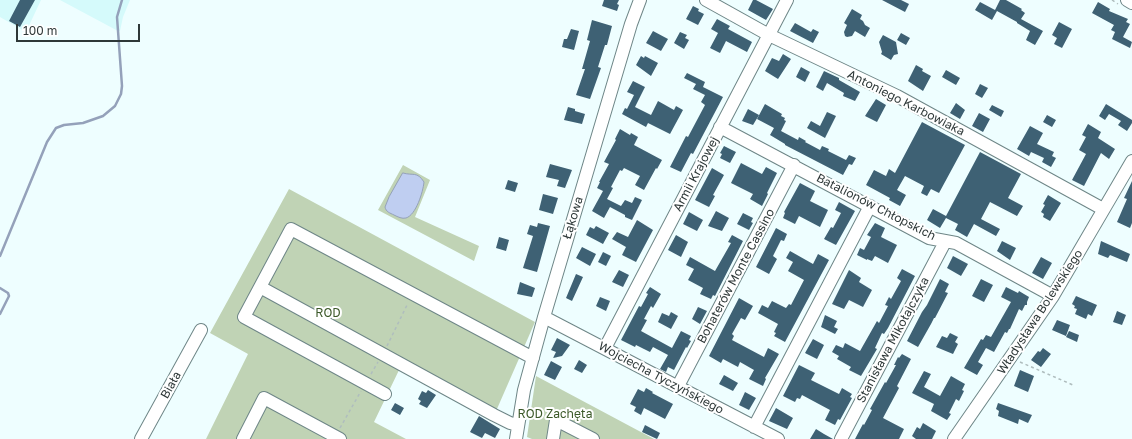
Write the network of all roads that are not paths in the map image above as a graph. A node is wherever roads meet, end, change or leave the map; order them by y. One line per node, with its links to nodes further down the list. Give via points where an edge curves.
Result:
1 (640, 0): 15 (street, Łąkowa)
2 (706, 0): 6 (street, Antoniego Karbowiaka)
3 (787, 0): 6 (street, Armii Krajowej)
4 (1127, 0): 5 (street)
5 (1132, 3)
6 (769, 34): 7 (street, Armii Krajowej); 11 (street, Antoniego Karbowiaka, via 897,96)
7 (720, 127): 9 (street, Batalionów Chłopskich); 17 (street, Armii Krajowej)
8 (1132, 161): 11 (street, Władysława Bolewskiego)
9 (794, 166): 10 (street, Batalionów Chłopskich); 19 (street, Bohaterów Monte Cassino)
10 (870, 206): 12 (street, Batalionów Chłopskich, via 929,238); 22 (street)
11 (1103, 209): 14 (street, Władysława Bolewskiego)
12 (945, 242): 14 (street, Batalionów Chłopskich, via 956,243); 30 (street, Stanisława Mikołajczyka)
13 (260, 287): 18 (street, via 291,229); 20 (street, via 244,317); 21 (street, via 494,415)
14 (1053, 296): 31 (street, Władysława Bolewskiego)
15 (544, 317): 17 (street, Wojciecha Tyczyńskiego); 18 (street, Łąkowa)
16 (201, 330): 24 (street, Biała)
17 (605, 348): 19 (street, Wojciecha Tyczyńskiego)
18 (533, 358): 21 (street, Łąkowa)
19 (678, 386): 22 (street, Wojciecha Tyczyńskiego)
20 (384, 394)
21 (518, 425): 26 (street, Łąkowa)
22 (754, 427): 29 (street, Wojciecha Tyczyńskiego)
23 (338, 438): 25 (street, via 264,398)
24 (141, 439)
25 (243, 439)
26 (516, 439)
27 (553, 439): 28 (street, via 556,420)
28 (593, 439)
29 (778, 439)
30 (841, 439)
31 (954, 439)

